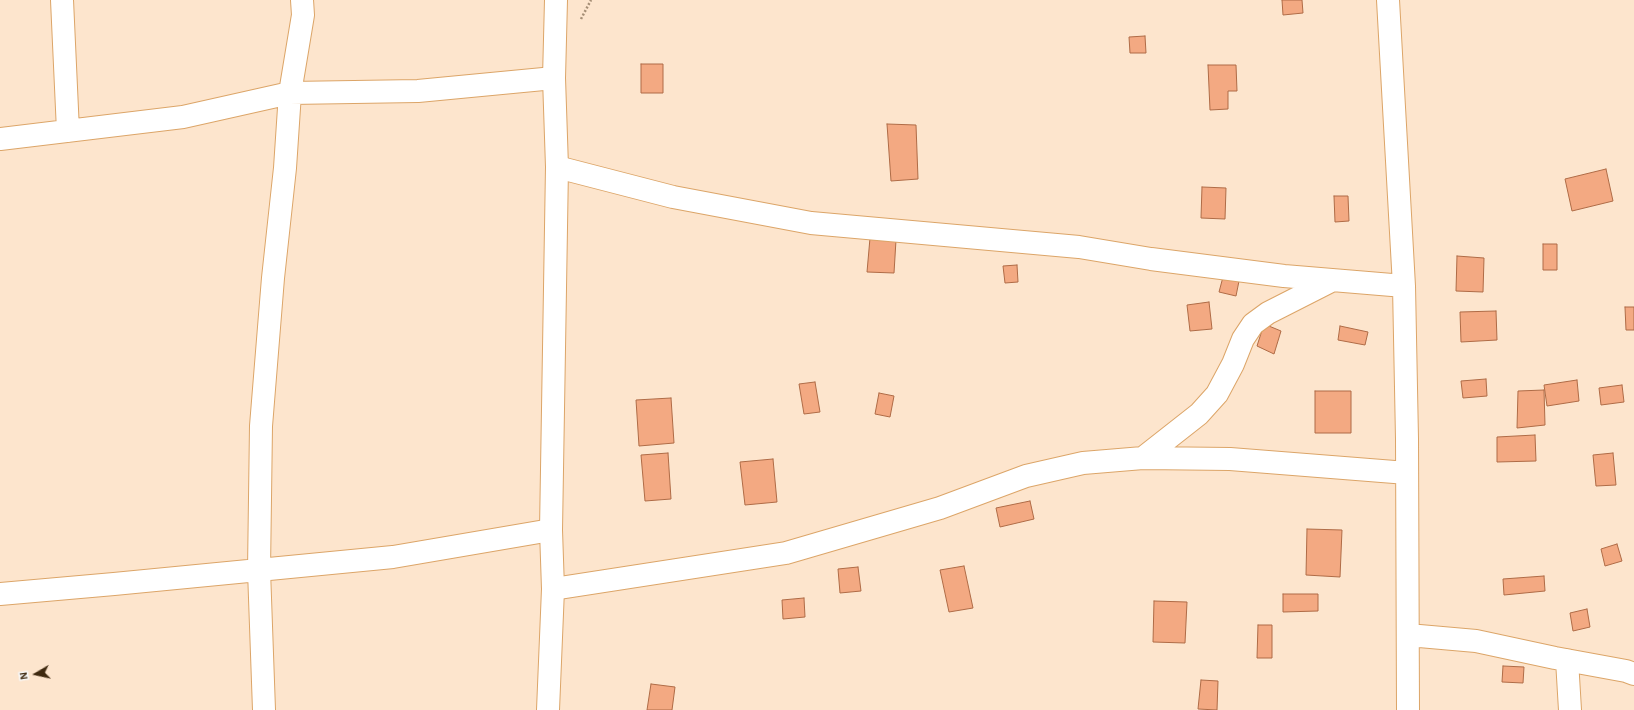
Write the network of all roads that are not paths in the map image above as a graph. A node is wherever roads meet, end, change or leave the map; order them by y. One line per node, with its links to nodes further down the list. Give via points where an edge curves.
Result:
1 (62, 0): 7 (street)
2 (302, 0): 6 (street)
3 (556, 0): 5 (street)
4 (1388, 0): 11 (street)
5 (554, 78): 6 (street, via 418,91); 9 (street)
6 (290, 93): 7 (street, via 183,117); 15 (street, via 261,426)
7 (68, 131): 8 (street)
8 (0, 139)
9 (557, 167): 10 (street, via 673,198 811,223 1079,248); 14 (street)
10 (1331, 281): 11 (street); 12 (street, via 1268,313 1253,324 1243,338 1234,364 1217,394 1199,414)
11 (1404, 286): 13 (street)
12 (1143, 458): 13 (street, via 1230,459); 16 (street, via 1083,463 1026,476 940,508 786,553)
13 (1407, 473): 18 (street)
14 (551, 530): 15 (street, via 393,557); 16 (street)
15 (259, 570): 17 (street); 21 (street)
16 (553, 589): 22 (street)
17 (0, 594)
18 (1408, 635): 19 (street, via 1476,641); 23 (street)
19 (1567, 660): 20 (street); 24 (street)
20 (1634, 674)
21 (264, 710)
22 (548, 710)
23 (1408, 710)
24 (1570, 710)

